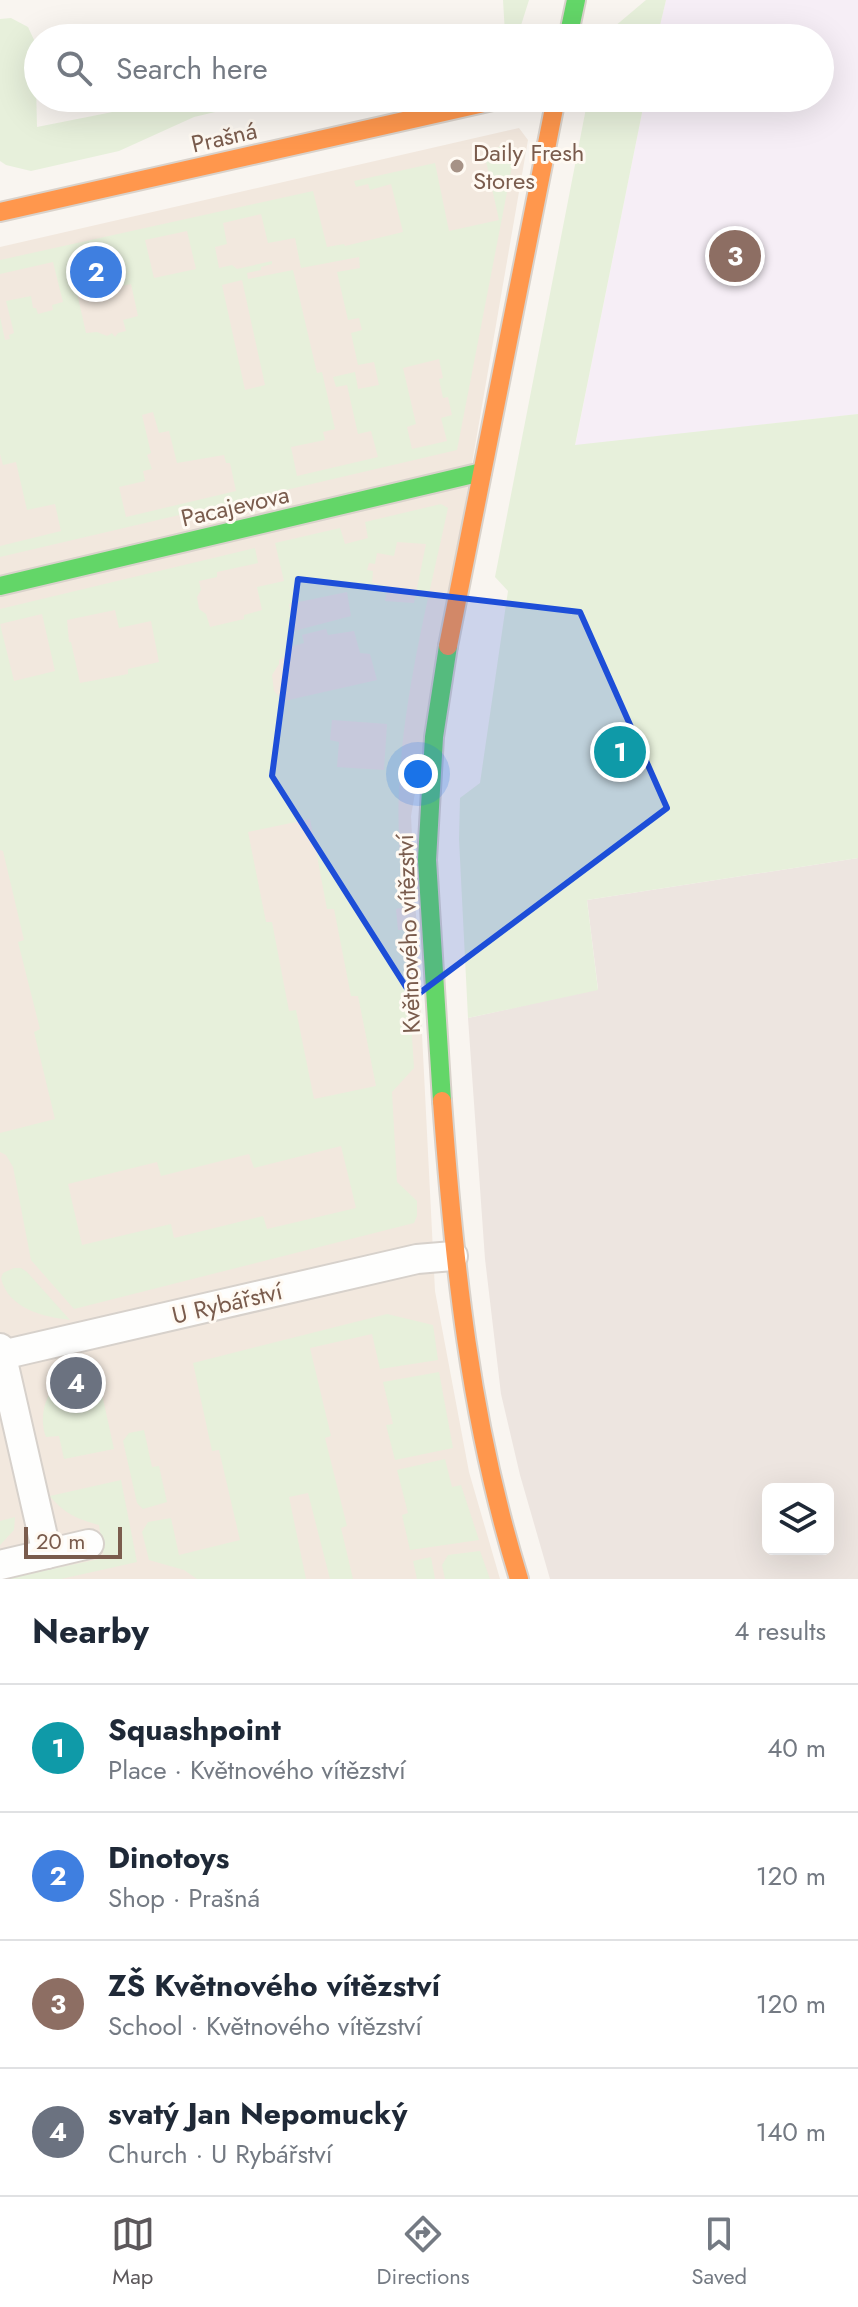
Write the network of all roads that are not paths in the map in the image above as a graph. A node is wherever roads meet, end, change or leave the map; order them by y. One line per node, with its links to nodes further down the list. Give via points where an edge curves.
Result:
1 (576, 0): 2 (street)
2 (571, 24)
3 (444, 112): 5 (street, Prašná)
4 (553, 112): 6 (street, Květnového vítězství)
5 (0, 212)
6 (482, 472): 7 (street, Pacajevova); 8 (street, Květnového vítězství, via 440,688 427,827)
7 (0, 586)
8 (453, 1256): 9 (street, U Rybářství, via 417,1259); 13 (street, Květnového vítězství, via 473,1402)
9 (1, 1352): 11 (street)
10 (89, 1544): 11 (street)
11 (47, 1554): 12 (street)
12 (0, 1565)
13 (519, 1579)

